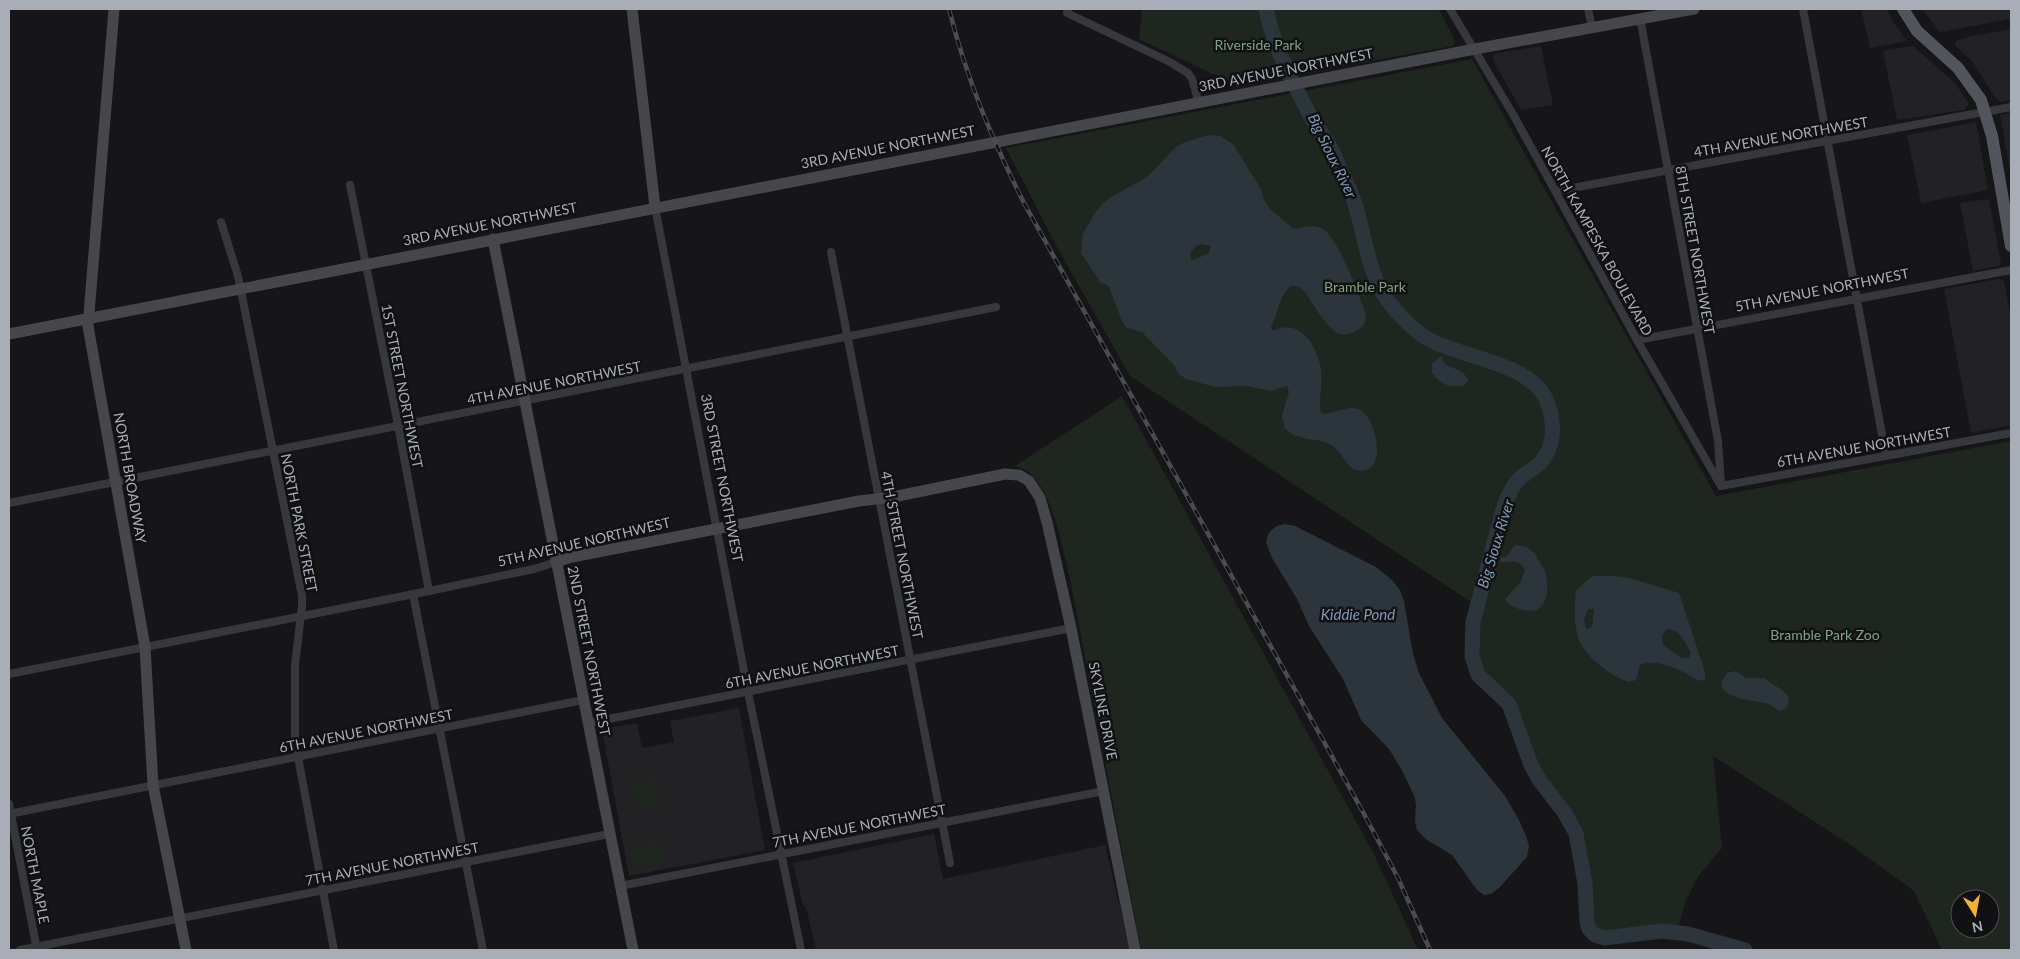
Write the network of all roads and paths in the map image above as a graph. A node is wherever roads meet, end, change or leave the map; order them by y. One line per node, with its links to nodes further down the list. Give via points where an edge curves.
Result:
1 (114, 9): 29 (street, NORTH BROADWAY)
2 (632, 9): 19 (street, 3RD STREET NORTHWEST)
3 (1450, 9): 11 (street, NORTH KAMPESKA BOULEVARD)
4 (1588, 9): 10 (street)
5 (1694, 9): 9 (street, 3RD AVENUE NORTHWEST)
6 (1802, 9): 15 (street)
7 (1903, 9): 14 (main road, via 1917,31 1966,78)
8 (1068, 11): 12 (street, via 1188,73)
9 (1640, 18): 10 (street, 3RD AVENUE NORTHWEST); 16 (street, 8TH STREET NORTHWEST)
10 (1592, 27): 11 (street, 3RD AVENUE NORTHWEST)
11 (1475, 49): 12 (street, 3RD AVENUE NORTHWEST); 18 (street, NORTH KAMPESKA BOULEVARD)
12 (1199, 102): 19 (street, 3RD AVENUE NORTHWEST)
13 (2011, 107): 14 (street, 4TH AVENUE NORTHWEST)
14 (1986, 112): 15 (street, 4TH AVENUE NORTHWEST); 22 (main road)
15 (1827, 141): 16 (street, 4TH AVENUE NORTHWEST); 27 (street)
16 (1668, 170): 18 (street, 4TH AVENUE NORTHWEST); 30 (street, 8TH STREET NORTHWEST)
17 (350, 185): 24 (street, 1ST STREET NORTHWEST)
18 (1556, 191): 33 (street, NORTH KAMPESKA BOULEVARD)
19 (655, 207): 21 (street, 3RD AVENUE NORTHWEST); 34 (street, 3RD STREET NORTHWEST)
20 (221, 222): 26 (street, NORTH PARK STREET)
21 (493, 239): 24 (street, 3RD AVENUE NORTHWEST); 35 (street, 2ND STREET NORTHWEST)
22 (2011, 246)
23 (831, 252): 32 (street, 4TH STREET NORTHWEST)
24 (364, 264): 26 (street, 3RD AVENUE NORTHWEST); 36 (street, 1ST STREET NORTHWEST)
25 (2011, 270): 27 (street, 5TH AVENUE NORTHWEST)
26 (240, 288): 29 (street, 3RD AVENUE NORTHWEST); 38 (street, NORTH PARK STREET)
27 (1857, 299): 30 (street, 5TH AVENUE NORTHWEST); 39 (street)
28 (996, 307): 32 (street, 4TH AVENUE NORTHWEST)
29 (88, 318): 31 (street, 3RD AVENUE NORTHWEST); 41 (street, NORTH BROADWAY)
30 (1697, 329): 33 (street, 5TH AVENUE NORTHWEST); 42 (street, 8TH STREET NORTHWEST, via 1718,441)
31 (9, 334)
32 (847, 338): 34 (street, 4TH AVENUE NORTHWEST); 43 (street, 4TH STREET NORTHWEST)
33 (1637, 340): 42 (street, NORTH KAMPESKA BOULEVARD)
34 (686, 370): 35 (street, 4TH AVENUE NORTHWEST); 45 (street, 3RD STREET NORTHWEST)
35 (524, 401): 36 (street, 4TH AVENUE NORTHWEST); 46 (street, 2ND STREET NORTHWEST)
36 (398, 426): 38 (street, 4TH AVENUE NORTHWEST); 47 (street, 1ST STREET NORTHWEST)
37 (2011, 433): 39 (street, 6TH AVENUE NORTHWEST)
38 (272, 451): 41 (street, 4TH AVENUE NORTHWEST); 49 (street, NORTH PARK STREET, via 302,596)
39 (1886, 456): 42 (street, 6TH AVENUE NORTHWEST)
40 (1029, 481): 43 (street, 5TH AVENUE NORTHWEST, via 1019,474 1005,474); 50 (street, SKYLINE DRIVE, via 1040,498 1047,522)
41 (116, 483): 44 (street, 4TH AVENUE NORTHWEST); 51 (street, NORTH BROADWAY)
42 (1721, 486)
43 (878, 499): 45 (street, 5TH AVENUE NORTHWEST); 52 (street, 4TH STREET NORTHWEST)
44 (9, 503)
45 (717, 529): 46 (street, 5TH AVENUE NORTHWEST); 54 (street, 3RD STREET NORTHWEST)
46 (556, 562): 47 (street, 5TH AVENUE NORTHWEST); 55 (street, 2ND STREET NORTHWEST)
47 (429, 591): 48 (street, 5TH AVENUE NORTHWEST)
48 (413, 594): 49 (street, 5TH AVENUE NORTHWEST); 57 (street)
49 (301, 615): 51 (street, 5TH AVENUE NORTHWEST); 58 (street, NORTH PARK STREET, via 294,726)
50 (1071, 628): 52 (street, 6TH AVENUE NORTHWEST); 60 (street, SKYLINE DRIVE)
51 (145, 647): 53 (street, 5TH AVENUE NORTHWEST); 59 (street, NORTH BROADWAY)
52 (910, 660): 54 (street, 6TH AVENUE NORTHWEST); 63 (street, 4TH STREET NORTHWEST)
53 (9, 674)
54 (748, 692): 56 (street, 6TH AVENUE NORTHWEST); 65 (street, 3RD STREET NORTHWEST)
55 (583, 700): 56 (street, 2ND STREET NORTHWEST); 57 (street, 6TH AVENUE NORTHWEST)
56 (588, 723): 64 (street, 2ND STREET NORTHWEST)
57 (440, 729): 58 (street, 6TH AVENUE NORTHWEST); 66 (street)
58 (297, 756): 59 (street, 6TH AVENUE NORTHWEST); 69 (street, NORTH PARK STREET)
59 (153, 785): 62 (street, 6TH AVENUE NORTHWEST); 70 (street, NORTH BROADWAY)
60 (1104, 791): 63 (street, 7TH AVENUE NORTHWEST); 78 (street, SKYLINE DRIVE)
61 (9, 804): 62 (street, NORTH MAPLE)
62 (10, 814): 71 (street, NORTH MAPLE)
63 (942, 822): 65 (street, 7TH AVENUE NORTHWEST); 67 (street, 4TH STREET NORTHWEST)
64 (610, 834): 66 (street, 7TH AVENUE NORTHWEST); 68 (street, 2ND STREET NORTHWEST)
65 (781, 854): 68 (street, 7TH AVENUE NORTHWEST); 77 (street, 3RD STREET NORTHWEST)
66 (466, 862): 69 (street, 7TH AVENUE NORTHWEST); 75 (street)
67 (950, 863)
68 (620, 886): 76 (street, 2ND STREET NORTHWEST)
69 (322, 891): 70 (street, 7TH AVENUE NORTHWEST); 74 (street, NORTH PARK STREET)
70 (180, 919): 71 (street, 7TH AVENUE NORTHWEST); 73 (street, NORTH BROADWAY)
71 (36, 949): 72 (street, 7TH AVENUE NORTHWEST)
72 (20, 950)
73 (186, 950)
74 (334, 950)
75 (483, 950)
76 (633, 950)
77 (801, 950)
78 (1135, 950)

